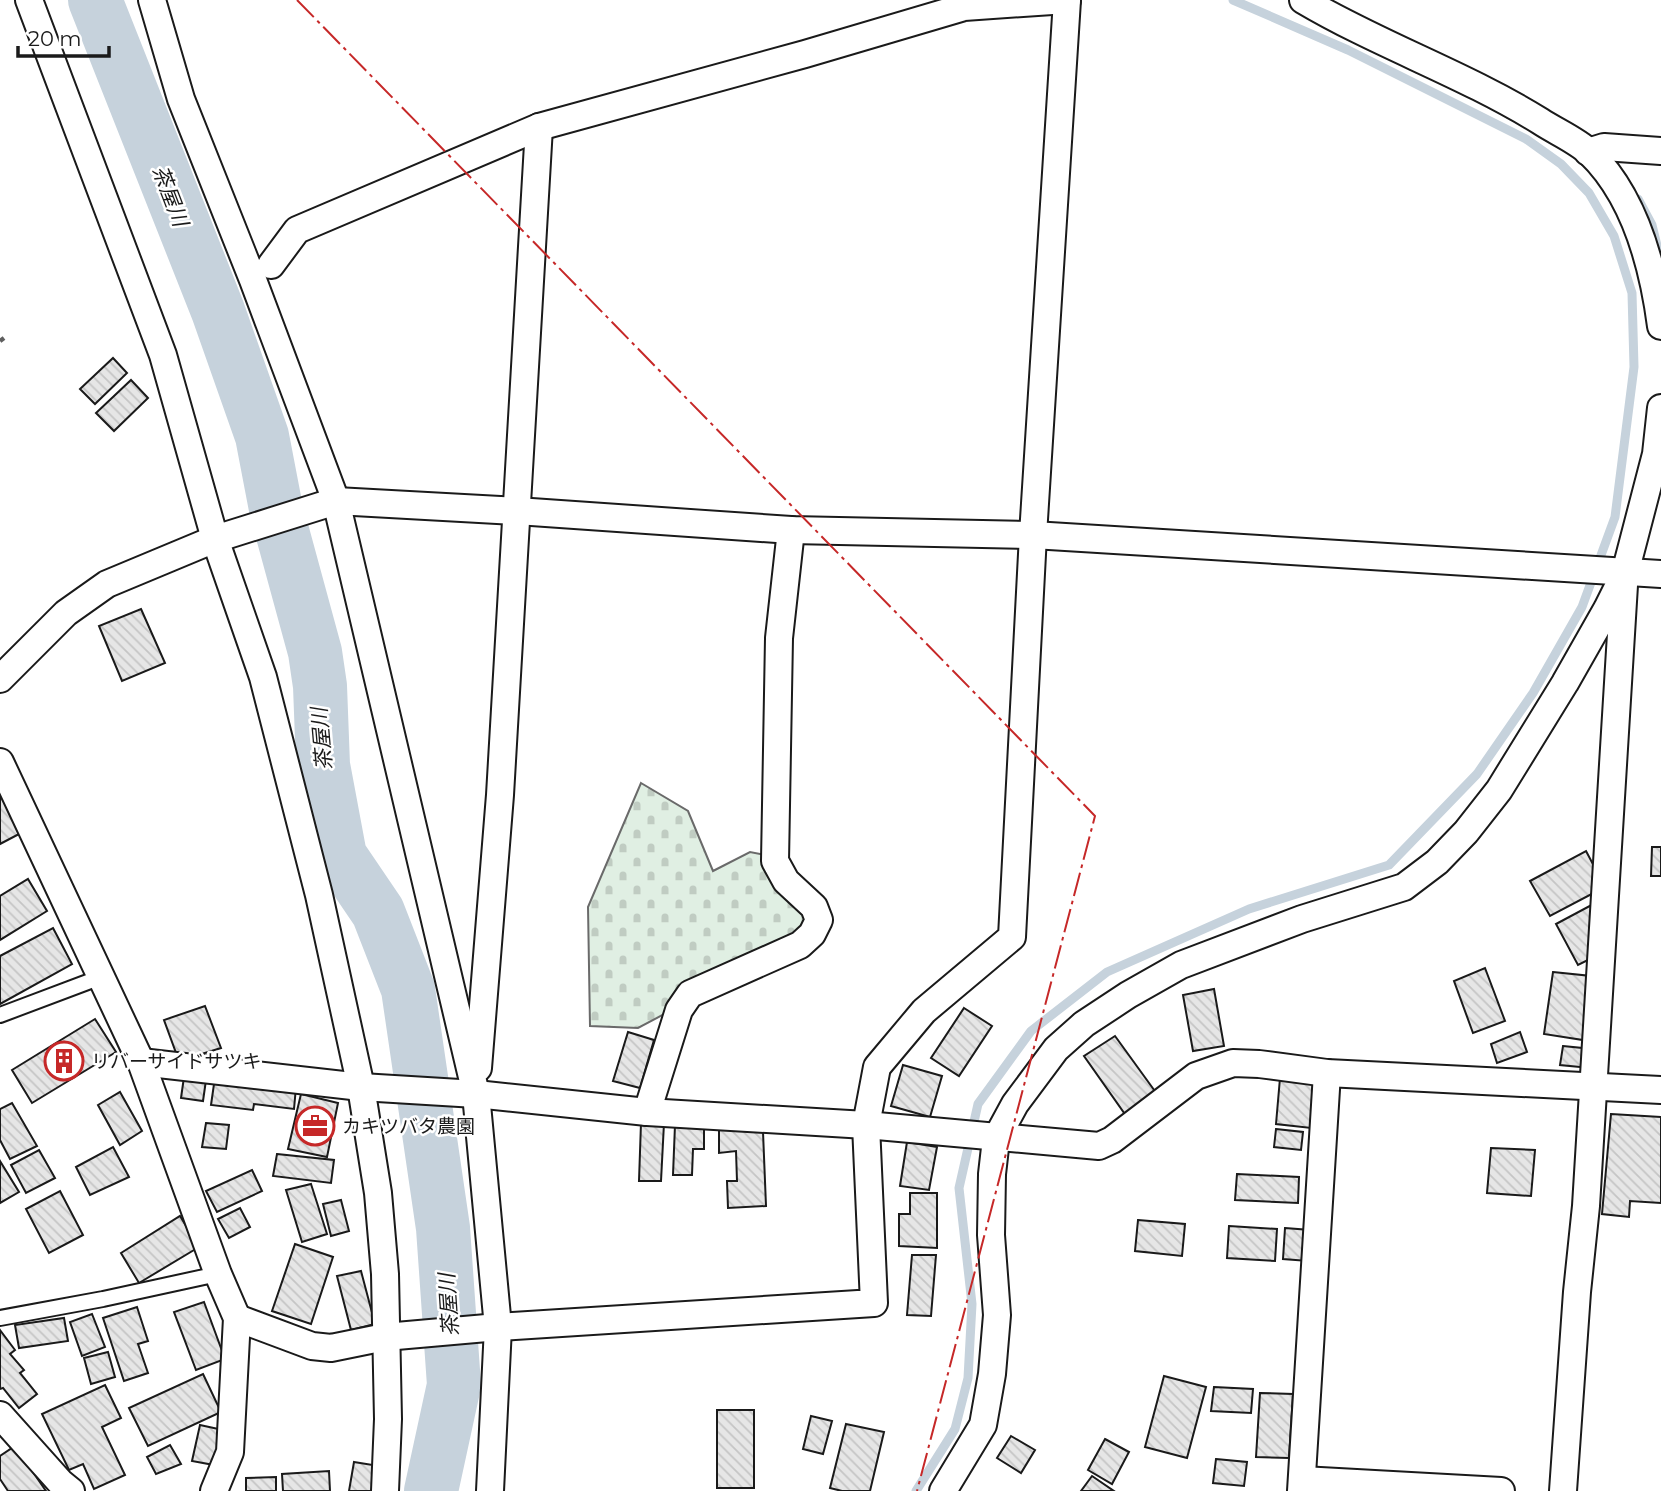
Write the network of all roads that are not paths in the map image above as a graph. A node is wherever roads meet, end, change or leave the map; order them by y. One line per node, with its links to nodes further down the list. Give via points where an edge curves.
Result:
1 (29, 0): 15 (street, via 163,355)
2 (152, 0): 11 (street, via 181,99)
3 (1067, 0): 5 (street, via 964,6); 14 (street)
4 (1303, 0): 7 (street, via 1511,103)
5 (539, 127): 8 (street, via 297,230); 12 (street)
6 (1661, 150): 7 (street, via 1604,147)
7 (1588, 152): 9 (street, via 1635,220 1651,269)
8 (271, 265)
9 (1661, 326)
10 (1661, 408): 16 (street, via 1656,454)
11 (336, 501): 12 (street); 15 (street); 27 (street)
12 (517, 511): 13 (street); 27 (street, via 500,795)
13 (791, 530): 14 (street); 28 (street, via 779,638 775,861 786,881 814,907 819,920 800,945 690,993 679,1010)
14 (1033, 535): 16 (street); 29 (street, via 1012,937 924,1011 877,1067)
15 (223, 537): 18 (street, via 107,584 66,614); 25 (street, via 290,778)
16 (1625, 573): 17 (street); 24 (street); 30 (street, via 1499,790 1437,862 1404,887 1181,965 1128,995 1056,1049 1015,1104)
17 (1661, 574)
18 (0, 679)
19 (0, 762): 20 (street)
20 (101, 977): 21 (lane); 22 (street)
21 (0, 1015)
22 (141, 1062): 25 (street); 31 (street)
23 (1327, 1073): 24 (street); 30 (street, via 1233,1063 1196,1076 1099,1146); 37 (street)
24 (1593, 1085): 26 (street); 44 (street)
25 (365, 1087): 27 (street); 35 (street, via 385,1275)
26 (1661, 1090)
27 (471, 1095): 28 (street); 34 (street)
28 (646, 1112): 29 (street)
29 (866, 1125): 30 (street); 34 (street, via 874,1303)
30 (996, 1139): 42 (street, via 991,1222 997,1315 992,1374 983,1425)
31 (218, 1274): 32 (lane); 33 (street)
32 (0, 1318)
33 (237, 1318): 35 (street, via 312,1346 331,1348); 39 (street, via 230,1452)
34 (498, 1327): 35 (street); 41 (street)
35 (385, 1337): 40 (street)
36 (4, 1427): 38 (street)
37 (1302, 1485): 43 (street)
38 (71, 1491)
39 (215, 1491)
40 (385, 1491)
41 (490, 1491)
42 (943, 1491)
43 (1501, 1491)
44 (1563, 1491)

